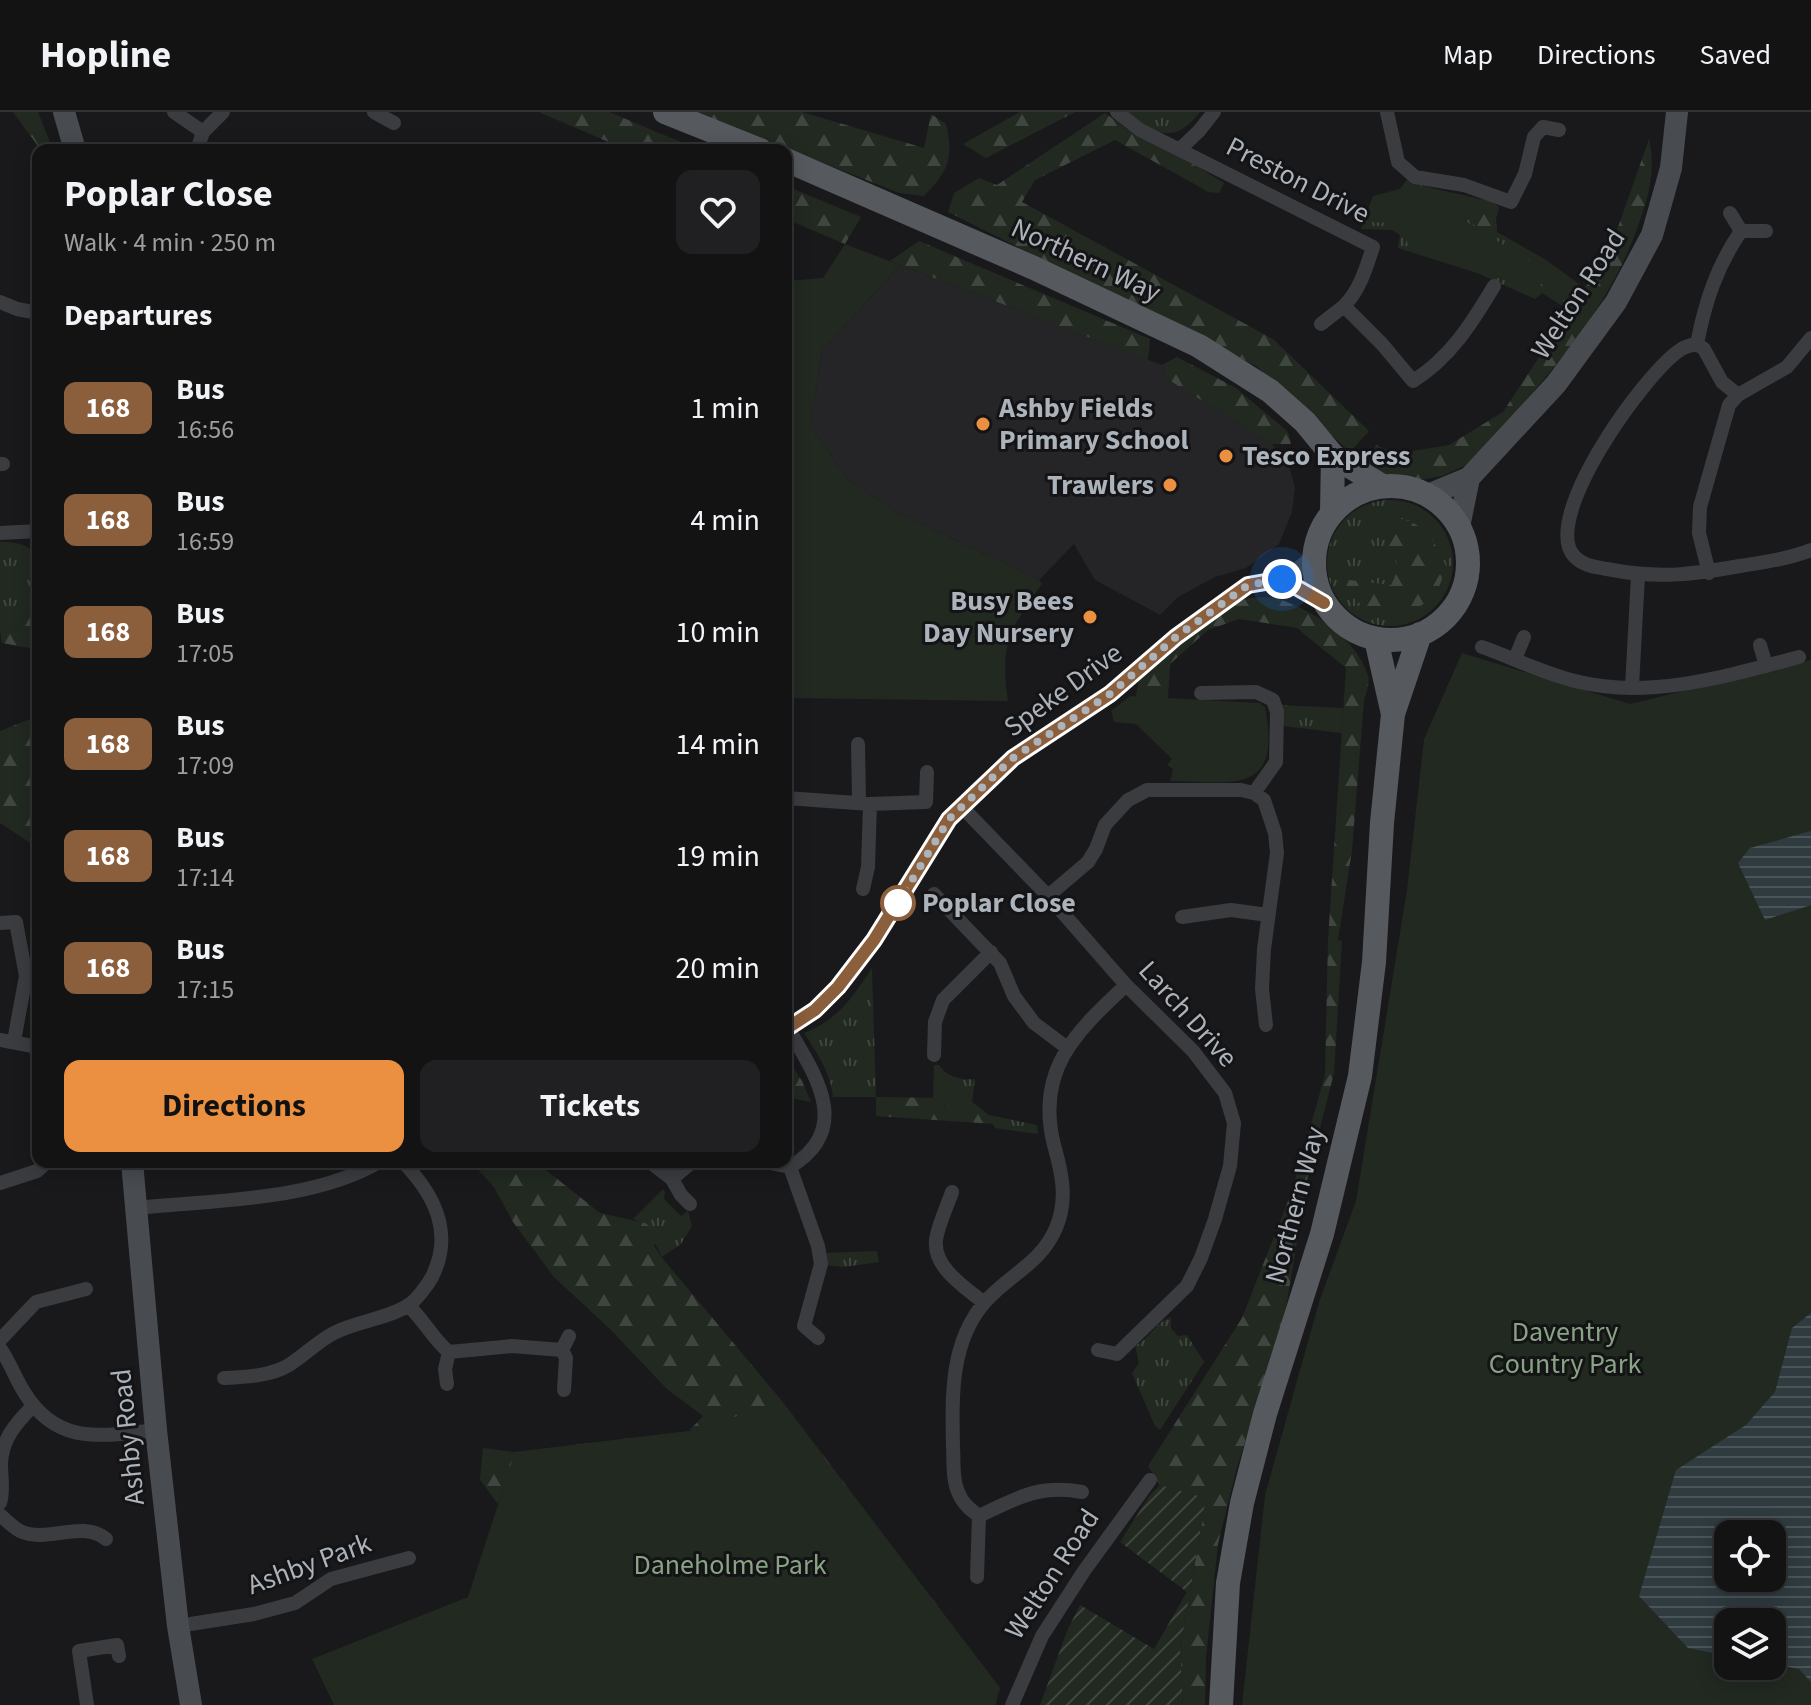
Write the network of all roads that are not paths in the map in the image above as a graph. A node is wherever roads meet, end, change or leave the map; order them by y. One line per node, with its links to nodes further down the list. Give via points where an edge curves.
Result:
1 (64, 112): 13 (street)
2 (174, 112): 12 (street)
3 (223, 112): 12 (street)
4 (374, 112): 10 (street)
5 (665, 112): 15 (main road)
6 (1117, 112): 16 (street, Preston Drive)
7 (1214, 112): 16 (street)
8 (1387, 112): 11 (street, via 1398,162 1415,177 1464,185 1511,202 1534,137 1543,127)
9 (1677, 112): 30 (street, Welton Road, via 1671,168 1652,235 1616,302 1556,384)
10 (394, 123)
11 (1559, 130)
12 (203, 132): 14 (street)
13 (73, 144)
14 (199, 144)
15 (745, 144)
16 (1180, 149): 23 (street, Preston Drive, via 1373,247)
17 (792, 163): 29 (main road, Northern Way, via 1199,346 1270,391)
18 (1730, 213): 19 (street)
19 (1741, 231): 20 (street); 27 (street, via 1724,256 1703,309)
20 (1766, 231)
21 (1494, 286): 23 (street, via 1467,330 1432,370 1413,381)
22 (0, 302): 24 (street)
23 (1344, 306): 25 (street)
24 (32, 312)
25 (1321, 324)
26 (1811, 338): 28 (street, via 1787,367)
27 (1697, 344): 28 (street, via 1722,382); 40 (street, via 1680,350 1649,378 1604,439 1570,519 1567,539 1574,556 1586,565)
28 (1738, 395): 39 (street, via 1729,405 1700,507 1699,533)
29 (1333, 456): 31 (main road, Northern Way); 33 (main road)
30 (1469, 478): 32 (street, Welton Road); 34 (street)
31 (1382, 486): 32 (main road); 33 (main road, via 1355,494)
32 (1428, 495): 34 (main road)
33 (1332, 512): 38 (main road)
34 (1459, 527): 43 (main road, via 1468,557 1464,588 1448,614)
35 (32, 531): 36 (street)
36 (0, 533)
37 (1811, 550): 39 (street)
38 (1314, 556): 41 (street, Speke Drive); 42 (main road)
39 (1709, 573): 40 (street)
40 (1638, 575): 51 (street)
41 (1282, 579): 42 (street); 59 (street, Speke Drive, via 1248,585 1110,694 1013,758)
42 (1324, 603): 45 (main road, via 1342,623)
43 (1420, 634): 45 (main road); 53 (main road)
44 (1524, 637): 49 (street)
45 (1376, 639): 53 (main road)
46 (1760, 645): 50 (street)
47 (1482, 647): 49 (street)
48 (1799, 657): 50 (street)
49 (1515, 659): 51 (street, via 1576,682)
50 (1766, 666): 51 (street)
51 (1632, 687)
52 (1201, 693): 56 (street, via 1256,692 1273,700 1276,762)
53 (1393, 714): 116 (main road, Northern Way, via 1360,1076 1322,1234 1242,1503 1228,1583)
54 (858, 744): 58 (street)
55 (927, 772): 58 (street, via 926,802)
56 (1254, 793): 62 (street, via 1147,790 1128,800 1105,825 1088,862); 63 (street, via 1264,800 1275,833)
57 (792, 798): 58 (street)
58 (865, 802): 60 (street, via 868,867)
59 (961, 806): 62 (street, Larch Drive); 69 (street, Speke Drive, via 838,987)
60 (863, 889)
61 (934, 894): 66 (street)
62 (1048, 896): 67 (street, Larch Drive)
63 (1268, 915): 64 (street, via 1231,910); 68 (street, via 1262,989)
64 (1182, 917)
65 (0, 923): 71 (street, via 16,922 25,962 25,986)
66 (991, 952): 73 (street, via 1022,1009); 74 (street, via 943,1000 935,1022)
67 (1126, 985): 73 (street); 96 (street, Larch Drive, via 1193,1051 1225,1093 1234,1123 1230,1166 1215,1219 1187,1286 1117,1354)
68 (1266, 1025)
69 (792, 1026)
70 (792, 1037): 75 (street, via 816,1076 825,1117 814,1147)
71 (7, 1040): 72 (street)
72 (32, 1046)
73 (1066, 1047): 89 (street, via 1051,1084 1049,1108 1064,1195 1059,1221 1043,1251)
74 (934, 1055)
75 (792, 1166)
76 (40, 1168): 84 (street)
77 (133, 1168): 87 (street, Ashby Road)
78 (366, 1168): 87 (street, via 300,1191)
79 (409, 1168): 90 (street, via 435,1204 443,1240 429,1282)
80 (658, 1168): 83 (street)
81 (685, 1168): 83 (street)
82 (790, 1168): 92 (street, via 818,1246 820,1269 804,1326)
83 (672, 1179): 86 (street)
84 (0, 1183)
85 (952, 1192): 89 (street, via 936,1251 954,1278)
86 (690, 1204)
87 (138, 1208): 102 (street, Ashby Road)
88 (86, 1289): 93 (street, via 36,1302)
89 (984, 1303): 107 (street, via 963,1338 953,1386 954,1483)
90 (408, 1305): 97 (street); 98 (street, via 331,1334 287,1366)
91 (569, 1336): 95 (street)
92 (818, 1338)
93 (0, 1340)
94 (0, 1348): 101 (street)
95 (562, 1350): 97 (street, via 489,1346); 100 (street)
96 (1098, 1350)
97 (449, 1352): 99 (street)
98 (224, 1378)
99 (447, 1384)
100 (564, 1390)
101 (33, 1406): 102 (street, via 58,1428 85,1434); 105 (street, via 1,1451)
102 (156, 1430): 111 (street, Ashby Road)
103 (1150, 1480): 115 (street, Welton Road, via 1042,1636)
104 (1082, 1492): 107 (street, via 1049,1488 1027,1493)
105 (0, 1503)
106 (0, 1515): 108 (street, via 21,1531 37,1535 88,1531)
107 (979, 1516): 110 (street)
108 (106, 1539)
109 (409, 1558): 111 (street, Ashby Park, via 331,1579 295,1603)
110 (977, 1577)
111 (178, 1626): 114 (street, Ashby Road)
112 (119, 1656): 113 (street, via 117,1645 79,1651)
113 (87, 1705)
114 (191, 1705)
115 (1012, 1705)
116 (1221, 1705)

